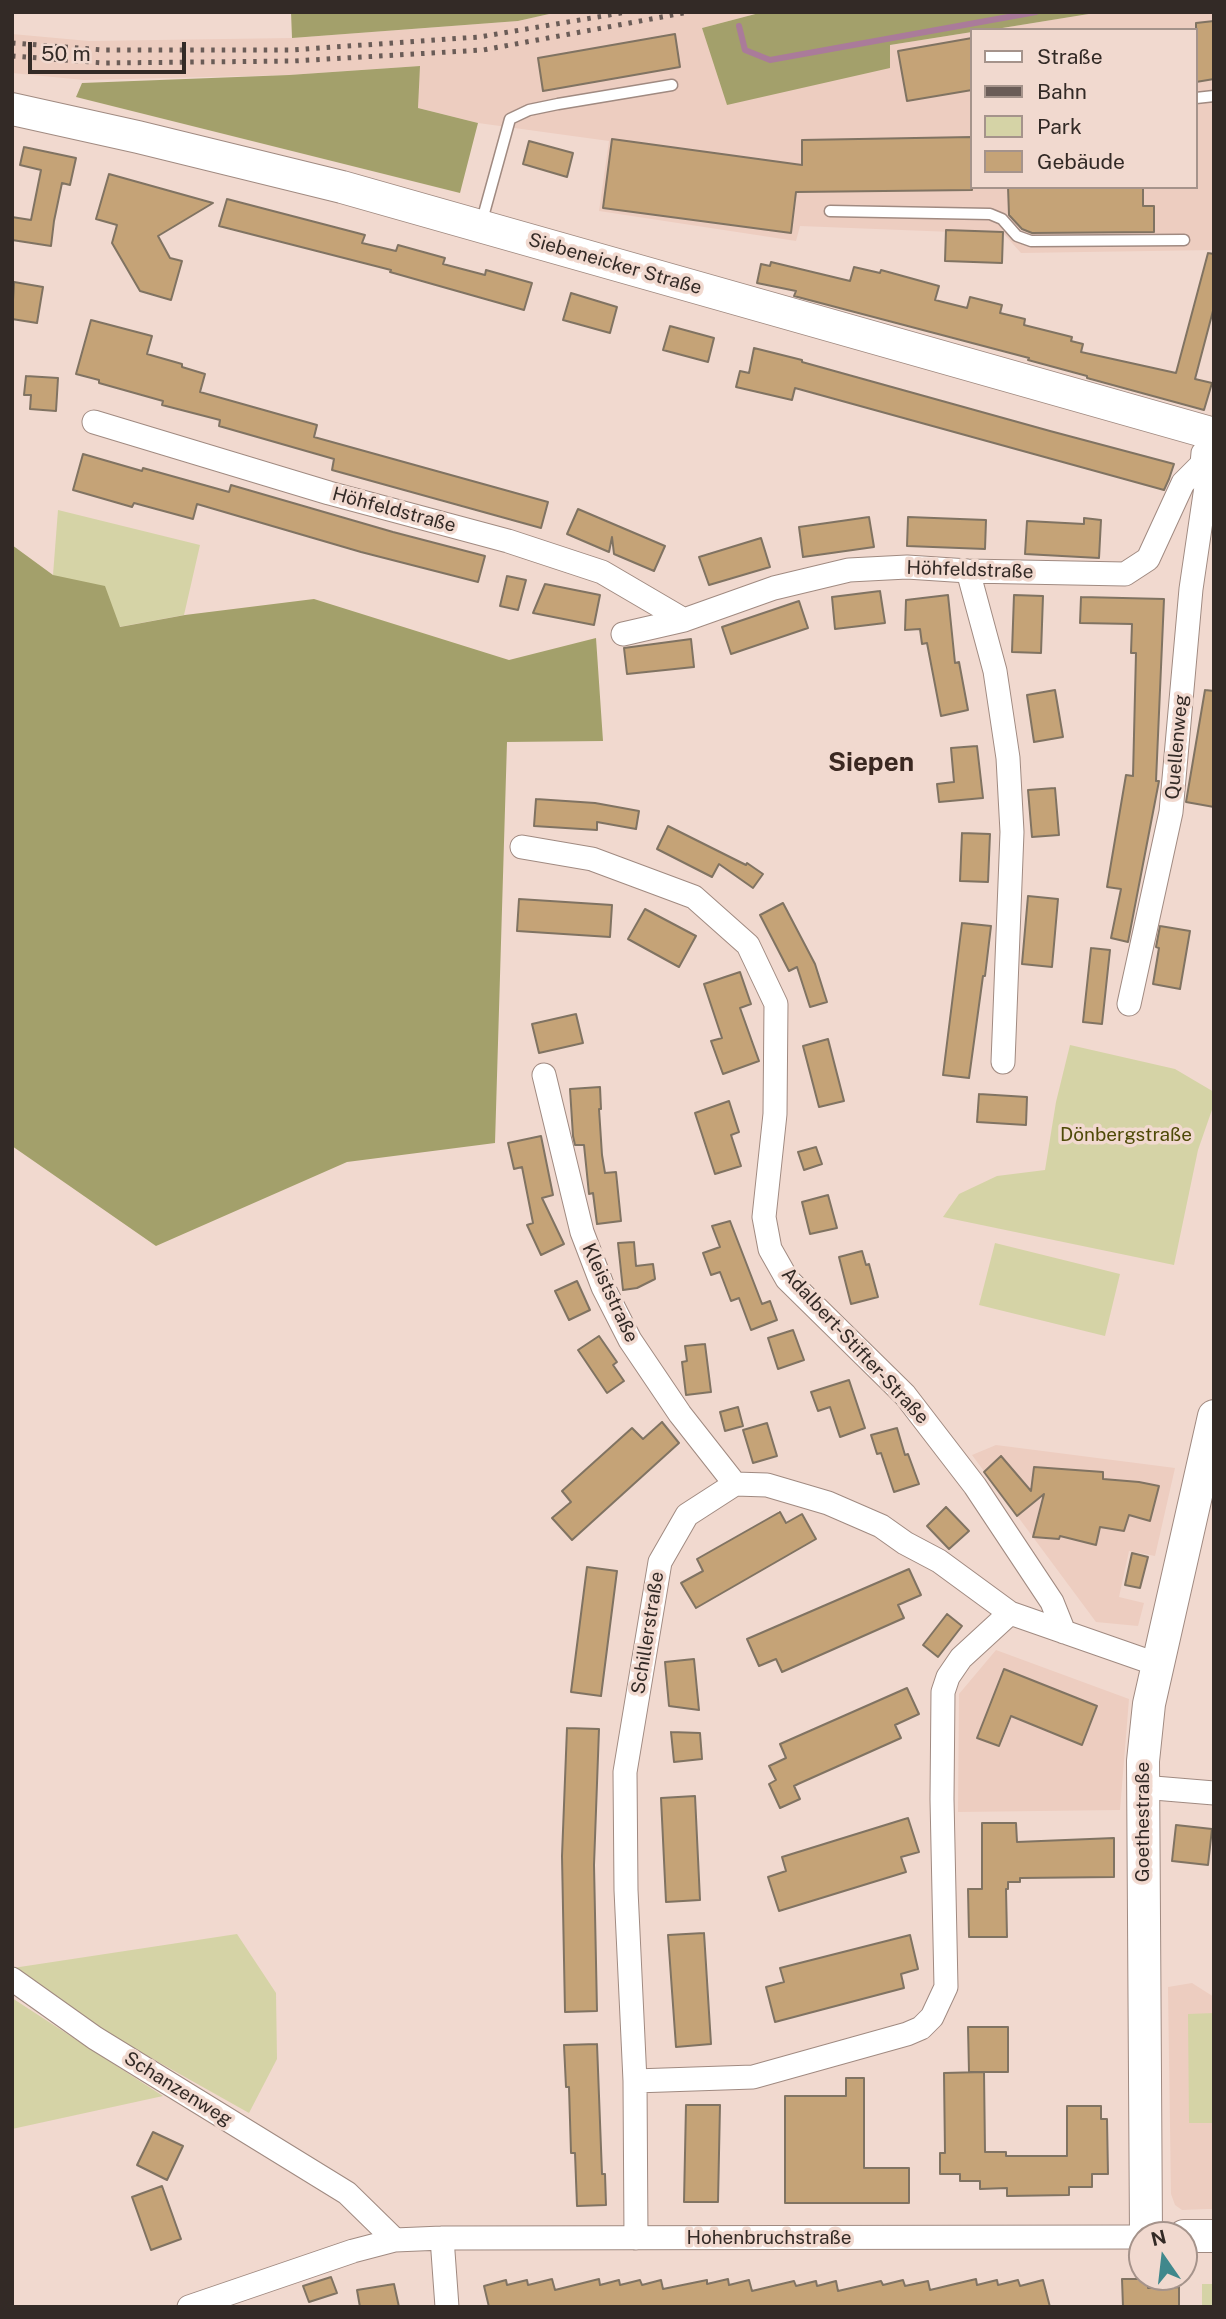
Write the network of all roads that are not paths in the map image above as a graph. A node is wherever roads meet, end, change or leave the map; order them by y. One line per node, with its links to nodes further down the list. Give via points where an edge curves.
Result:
1 (672, 85): 4 (lane, via 529,110 510,119)
2 (12, 109): 4 (main road, Siebeneicker Straße, via 342,187)
3 (830, 211): 5 (lane, via 990,214 1002,219 1017,236 1031,241)
4 (480, 226): 7 (main road, Siebeneicker Straße)
5 (1184, 240)
6 (94, 422): 11 (street, Höhfeldstraße, via 602,572)
7 (1209, 433): 8 (street)
8 (1202, 464): 9 (street); 10 (street, Höhfeldstraße, via 1183,482 1148,559 1125,574)
9 (1210, 487): 14 (street, Quellenweg, via 1191,589 1171,812)
10 (968, 571): 11 (street, Höhfeldstraße, via 849,570 774,588); 15 (street, via 995,671 1008,758 1012,832)
11 (684, 620): 12 (street, Höhfeldstraße)
12 (623, 634)
13 (522, 847): 21 (street, Adalbert-Stifter-Straße, via 592,859 694,897 748,945 776,1004 775,1114 764,1217 770,1249 787,1279 905,1395 968,1476 1052,1602)
14 (1129, 1004)
15 (1003, 1062)
16 (544, 1076): 19 (street, Kleiststraße, via 582,1233 603,1287 637,1351)
17 (1214, 1416): 18 (main road, Goethestraße)
18 (1208, 1468): 22 (main road, Goethestraße)
19 (735, 1484): 20 (street, via 767,1485 816,1499 881,1526); 26 (street, Schillerstraße, via 687,1515 660,1563 625,1772)
20 (1010, 1613): 21 (street); 26 (street, via 961,1658 943,1692 946,1987 932,2017 907,2034 753,2077)
21 (1064, 1632): 22 (street)
22 (1158, 1665): 23 (main road, Goethestraße, via 1149,1704)
23 (1142, 1787): 24 (street); 27 (main road, Goethestraße)
24 (1214, 1793)
25 (12, 1979): 31 (street, Schanzenweg, via 95,2038 347,2193)
26 (635, 2081): 30 (street, Schillerstraße)
27 (1144, 2221)
28 (1128, 2236): 30 (street, Hohenbruchstraße)
29 (442, 2238): 30 (street, Hohenbruchstraße); 31 (street, Hohenbruchstraße); 33 (street)
30 (636, 2238)
31 (396, 2240): 32 (street, Hohenbruchstraße)
32 (189, 2307)
33 (447, 2307)

